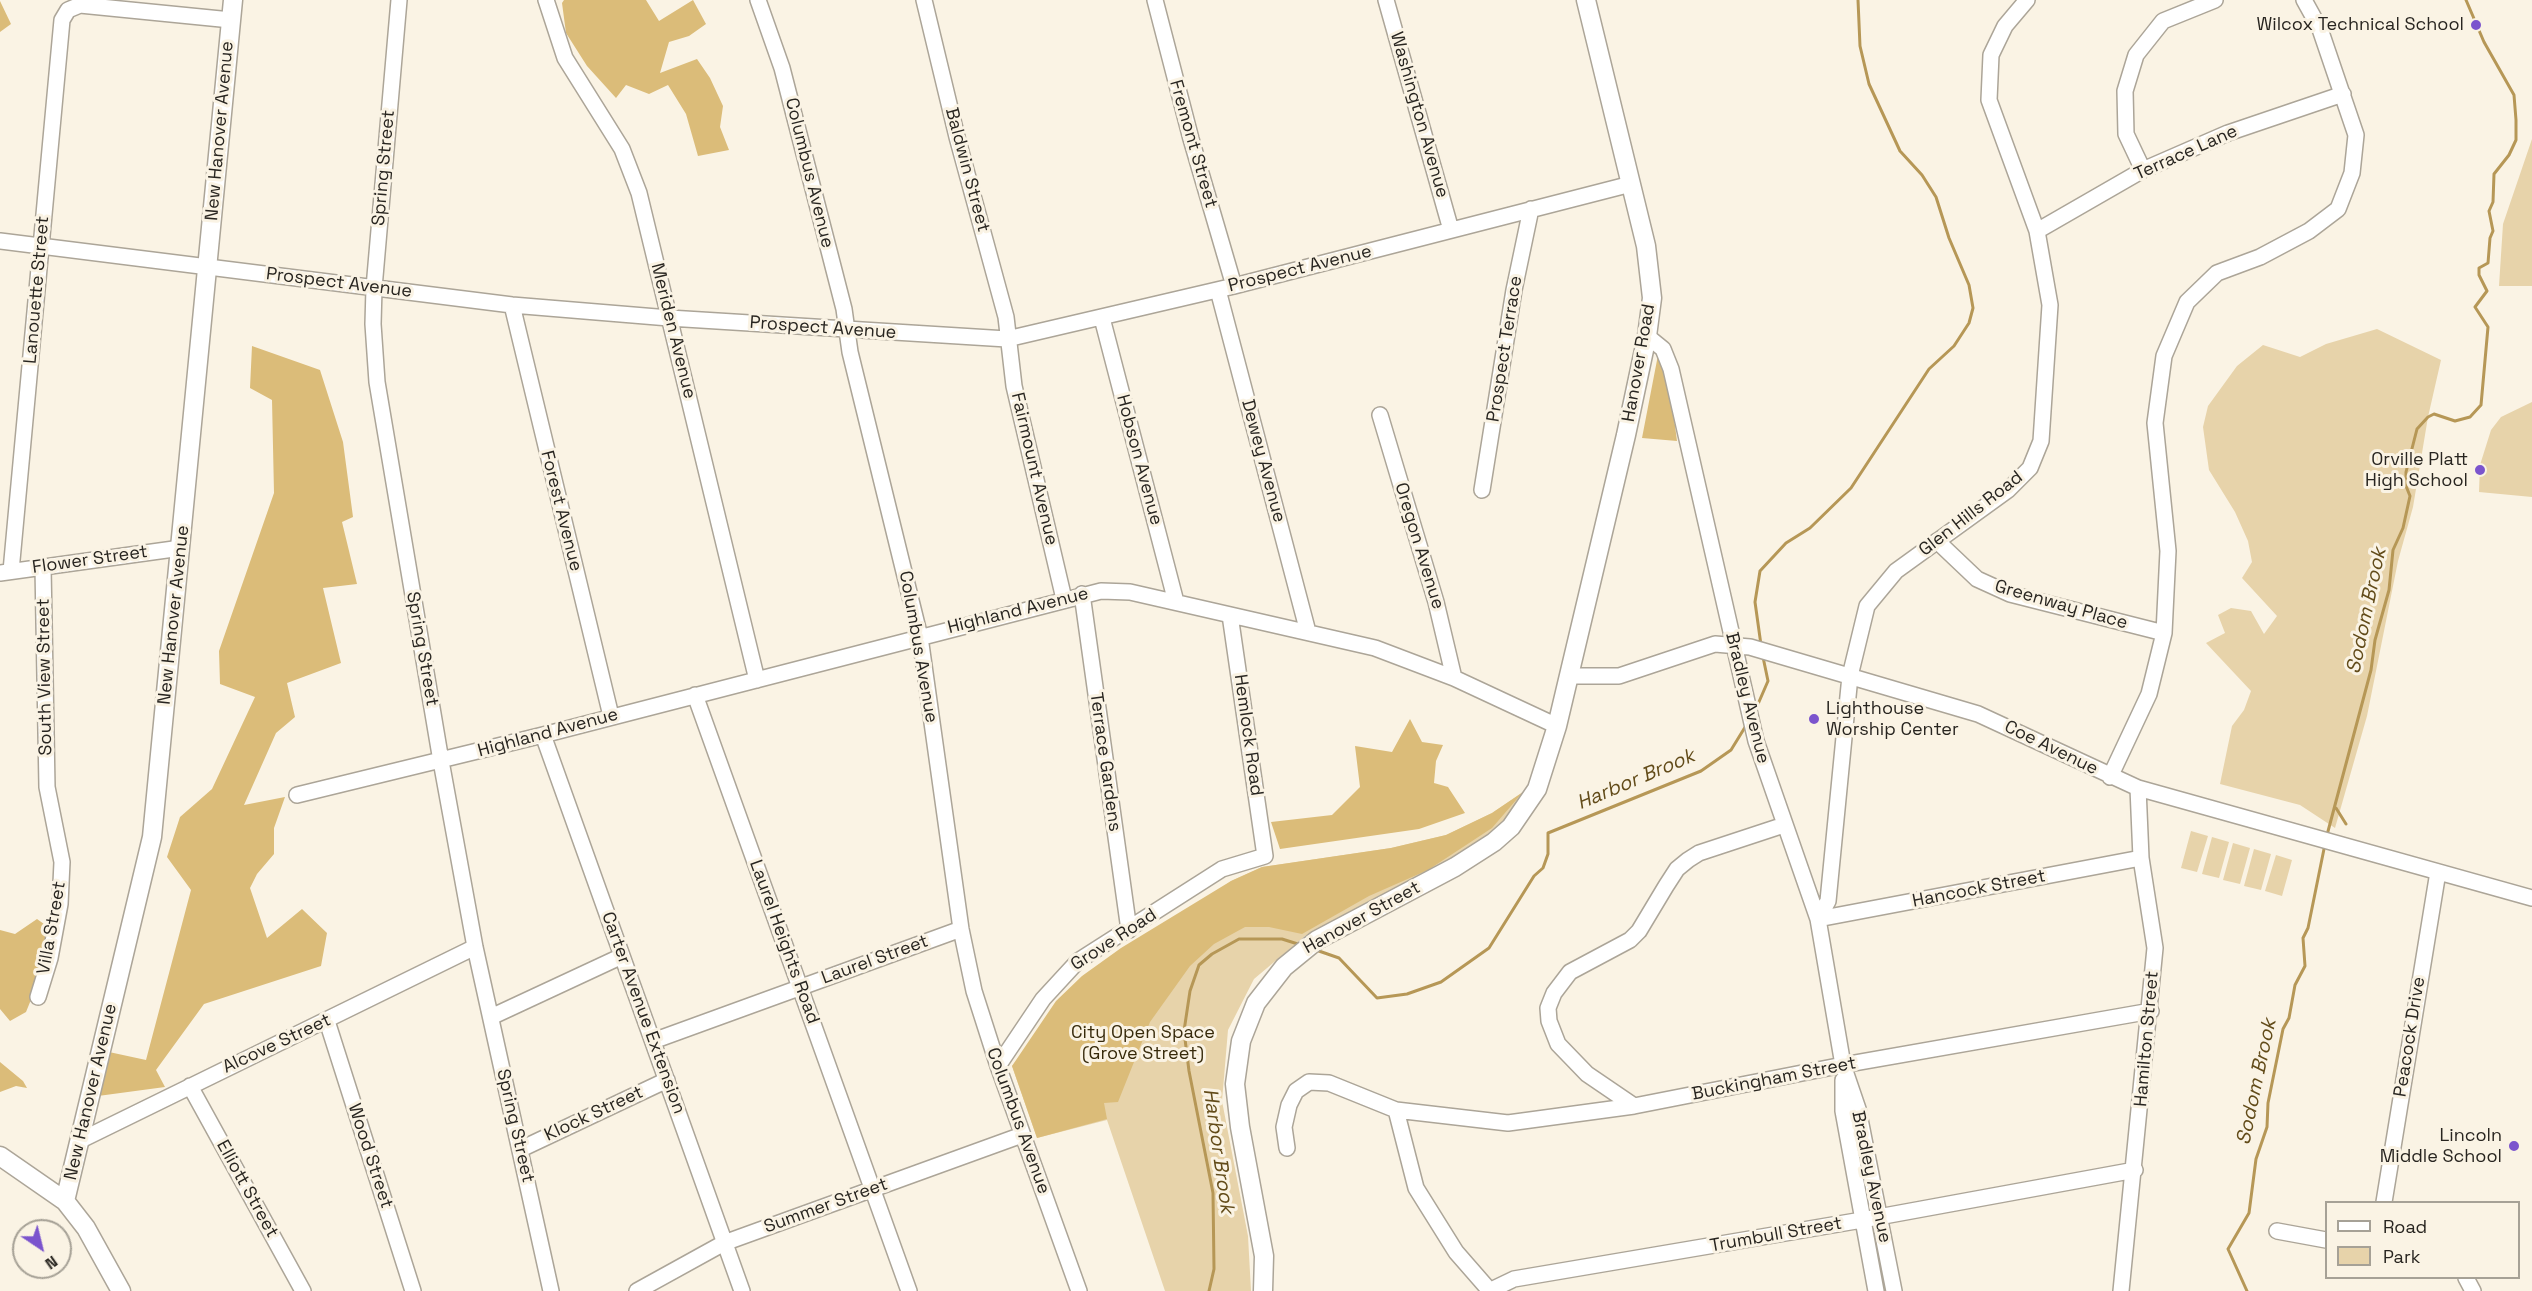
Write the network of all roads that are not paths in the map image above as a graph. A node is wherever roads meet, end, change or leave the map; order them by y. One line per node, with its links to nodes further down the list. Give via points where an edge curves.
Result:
1 (233, 0): 13 (main road, New Hanover Avenue)
2 (399, 0): 24 (street, Spring Street)
3 (546, 0): 27 (street, Meriden Avenue, via 565,58 632,172)
4 (758, 0): 29 (street, Columbus Avenue, via 782,68)
5 (924, 0): 31 (street, Baldwin Street, via 1003,306)
6 (1155, 0): 23 (street, Fremont Street)
7 (1386, 0): 18 (street, Washington Avenue)
8 (1586, 0): 16 (main road, Hanover Road)
9 (2027, 0): 19 (street, Glen Hills Road, via 2005,26 1990,55 1989,100)
10 (2215, 0): 15 (street, via 2163,21 2136,55 2125,91 2126,134)
11 (2304, 0): 14 (street, via 2320,29)
12 (68, 10): 13 (street, New Hanover Avenue, via 80,6); 21 (street, Lanouette Street, via 62,20)
13 (231, 20): 22 (main road, New Hanover Avenue)
14 (2343, 94): 15 (street, Terrace Lane, via 2228,133); 43 (street, via 2356,135 2352,172 2338,209 2309,231 2260,257 2217,273 2187,302 2164,356 2155,423 2168,551)
15 (2143, 170): 19 (street, Terrace Lane)
16 (1631, 184): 17 (street, Prospect Avenue); 30 (main road, Hanover Road, via 1650,265 1652,298)
17 (1531, 209): 18 (street, Prospect Avenue); 33 (street, Prospect Terrace)
18 (1451, 230): 23 (street, Prospect Avenue)
19 (2037, 231): 34 (street, Glen Hills Road, via 2050,305 2042,441 2030,468 2008,490)
20 (0, 240): 21 (street, Prospect Avenue)
21 (41, 245): 22 (street, Prospect Avenue); 37 (street, Lanouette Street)
22 (207, 266): 24 (street, Prospect Avenue); 35 (main road, New Hanover Avenue)
23 (1234, 286): 25 (street, Prospect Avenue)
24 (374, 288): 26 (street, Prospect Avenue); 54 (street, Spring Street, via 377,382)
25 (1218, 290): 28 (street, Prospect Avenue); 42 (street, Dewey Avenue)
26 (512, 305): 27 (street, Prospect Avenue); 51 (street, Forest Avenue)
27 (669, 318): 29 (street, Prospect Avenue); 49 (street, Meriden Avenue)
28 (1102, 318): 31 (street, Prospect Avenue); 40 (street, Hobson Avenue)
29 (847, 329): 31 (street, Prospect Avenue); 44 (street, Columbus Avenue)
30 (1647, 336): 45 (street, Bradley Avenue, via 1663,349 1671,369); 46 (main road, Hanover Road)
31 (1007, 339): 39 (street, Fairmount Avenue, via 1014,386)
32 (1380, 416): 48 (street, Oregon Avenue, via 1436,602)
33 (1482, 490)
34 (1937, 541): 43 (street, Greenway Place, via 1977,579 2010,594); 47 (street, Glen Hills Road, via 1896,571 1867,606)
35 (181, 548): 36 (street, Flower Street); 82 (main road, New Hanover Avenue, via 152,837)
36 (43, 567): 37 (street, Flower Street); 56 (street, South View Street)
37 (6, 572)
38 (1082, 594): 39 (street, Highland Avenue); 40 (street, Highland Avenue, via 1116,590); 66 (street, Terrace Gardens)
39 (1064, 598): 44 (street, Highland Avenue)
40 (1176, 602): 41 (street, Highland Avenue)
41 (1230, 615): 42 (street, Highland Avenue); 60 (street, Hemlock Road)
42 (1308, 632): 48 (street, Highland Avenue, via 1392,654)
43 (2164, 633): 55 (street, via 2149,694)
44 (920, 637): 49 (street, Highland Avenue); 65 (street, Columbus Avenue)
45 (1733, 644): 46 (street, Coe Avenue, via 1708,646 1619,676); 47 (street, Coe Avenue); 59 (street, Bradley Avenue, via 1764,769)
46 (1570, 676): 52 (main road, Hanover Road)
47 (1850, 676): 55 (street, Coe Avenue, via 1978,714); 64 (street, Glen Hills Road, via 1828,901)
48 (1454, 678): 52 (street, Highland Avenue)
49 (757, 680): 50 (street, Highland Avenue)
50 (695, 695): 51 (street, Highland Avenue); 69 (street, Laurel Heights Road)
51 (611, 716): 53 (street, Highland Avenue)
52 (1557, 726): 103 (main road, Hanover Street, via 1537,789 1511,827 1455,867 1317,940 1284,967 1256,1003 1247,1023 1235,1084 1264,1256)
53 (543, 735): 54 (street, Highland Avenue); 68 (street, Carter Avenue Extension)
54 (441, 761): 58 (street, Highland Avenue); 67 (street, Spring Street)
55 (2110, 777): 57 (street, Coe Avenue)
56 (47, 787): 70 (street, Villa Street, via 63,862 60,904)
57 (2138, 788): 61 (street, Hamilton Street); 62 (street, Coe Avenue)
58 (297, 795)
59 (1784, 825): 64 (street, Bradley Avenue); 79 (street, via 1688,860 1677,869 1640,931 1570,972 1554,993 1548,1008 1549,1021 1558,1044 1587,1074)
60 (1265, 856): 66 (street, Grove Road, via 1222,869)
61 (2141, 858): 64 (street, Hancock Street); 71 (street, Hamilton Street, via 2156,948)
62 (2438, 872): 63 (street, Coe Avenue); 89 (street, Peacock Drive)
63 (2532, 898)
64 (1818, 919): 75 (street, Bradley Avenue)
65 (961, 929): 69 (street, Laurel Street); 76 (street, Columbus Avenue, via 974,991)
66 (1129, 930): 76 (street, Grove Road, via 1078,961 1060,978)
67 (476, 947): 72 (street, Spring Street); 73 (street, Alcove Street)
68 (622, 956): 72 (street); 74 (street, Carter Avenue Extension)
69 (800, 987): 74 (street, Laurel Street); 87 (street, Laurel Heights Road)
70 (38, 997)
71 (2151, 1011): 75 (street, Buckingham Street); 86 (street, Hamilton Street)
72 (491, 1017): 84 (street, Spring Street)
73 (327, 1021): 78 (street, Alcove Street); 97 (street, Wood Street)
74 (653, 1041): 77 (street, Carter Avenue Extension)
75 (1843, 1065): 79 (street, Buckingham Street); 90 (street, Bradley Avenue, via 1858,1109); 91 (street, Bradley Avenue, via 1843,1111)
76 (998, 1066): 81 (street, Columbus Avenue)
77 (667, 1080): 84 (street, Klock Street); 94 (street, Carter Avenue Extension)
78 (190, 1086): 82 (street, Alcove Street); 96 (street, Elliott Street)
79 (1634, 1106): 80 (street, Buckingham Street, via 1508,1123)
80 (1396, 1110): 83 (street, Buckingham Street, via 1329,1083 1309,1082 1296,1090 1289,1106 1284,1127); 104 (street, via 1416,1188 1456,1252)
81 (1022, 1135): 87 (street, Summer Street); 102 (street, Columbus Avenue)
82 (79, 1141): 88 (main road, New Hanover Avenue)
83 (1287, 1148)
84 (521, 1149): 98 (street, Spring Street)
85 (0, 1156): 88 (main road)
86 (2135, 1170): 90 (street, Trumbull Street); 107 (street, Hamilton Street)
87 (873, 1189): 94 (street, Summer Street); 101 (street, Laurel Heights Road)
88 (65, 1201): 95 (main road, via 86,1228)
89 (2384, 1201)
90 (1881, 1217): 91 (street, Trumbull Street); 106 (street, Bradley Avenue)
91 (1862, 1220): 104 (street, Trumbull Street, via 1514,1279); 105 (street, Bradley Avenue)
92 (2277, 1232): 93 (street)
93 (2325, 1240)
94 (724, 1243): 99 (street, Summer Street); 100 (street, Carter Avenue Extension)
95 (121, 1291)
96 (303, 1291)
97 (413, 1291)
98 (551, 1291)
99 (637, 1291)
100 (742, 1291)
101 (909, 1291)
102 (1078, 1291)
103 (1263, 1291)
104 (1490, 1291)
105 (1876, 1291)
106 (1894, 1291)
107 (2121, 1291)

